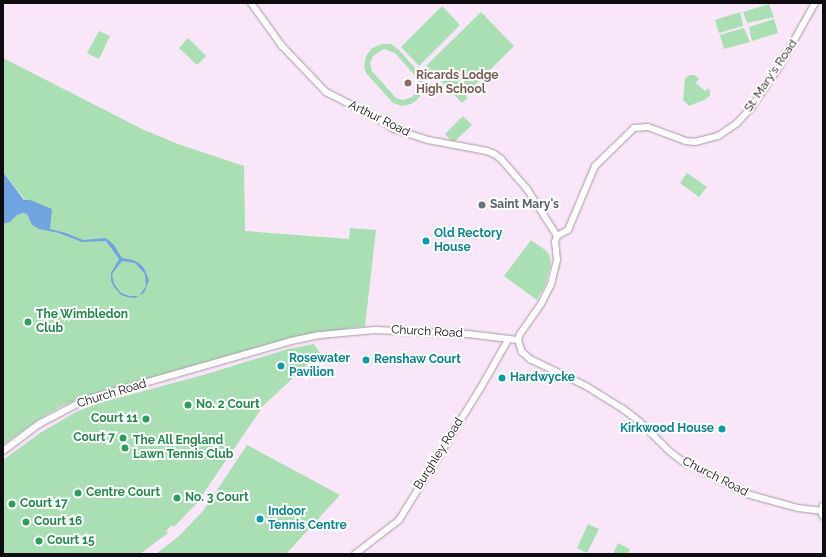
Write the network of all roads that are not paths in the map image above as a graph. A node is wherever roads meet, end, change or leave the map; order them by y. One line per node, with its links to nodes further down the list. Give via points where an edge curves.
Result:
1 (250, 3): 3 (street, Arthur Road, via 282,46 326,92 401,132 494,154 501,159 527,189)
2 (815, 3): 3 (street, St. Mary's Road, via 779,67 751,108 737,123 718,136 696,142 648,127 634,128 595,166 568,230)
3 (557, 236): 5 (street, via 557,260 552,284)
4 (508, 340): 5 (street, Church Road); 6 (street, Church Road, via 468,334 375,330 320,335 291,341 85,400 39,424); 8 (street, Burghley Road, via 399,520)
5 (518, 340): 7 (street, Church Road, via 527,357 586,386 623,409 682,461 747,494 798,508)
6 (3, 451)
7 (822, 511)
8 (355, 554)

